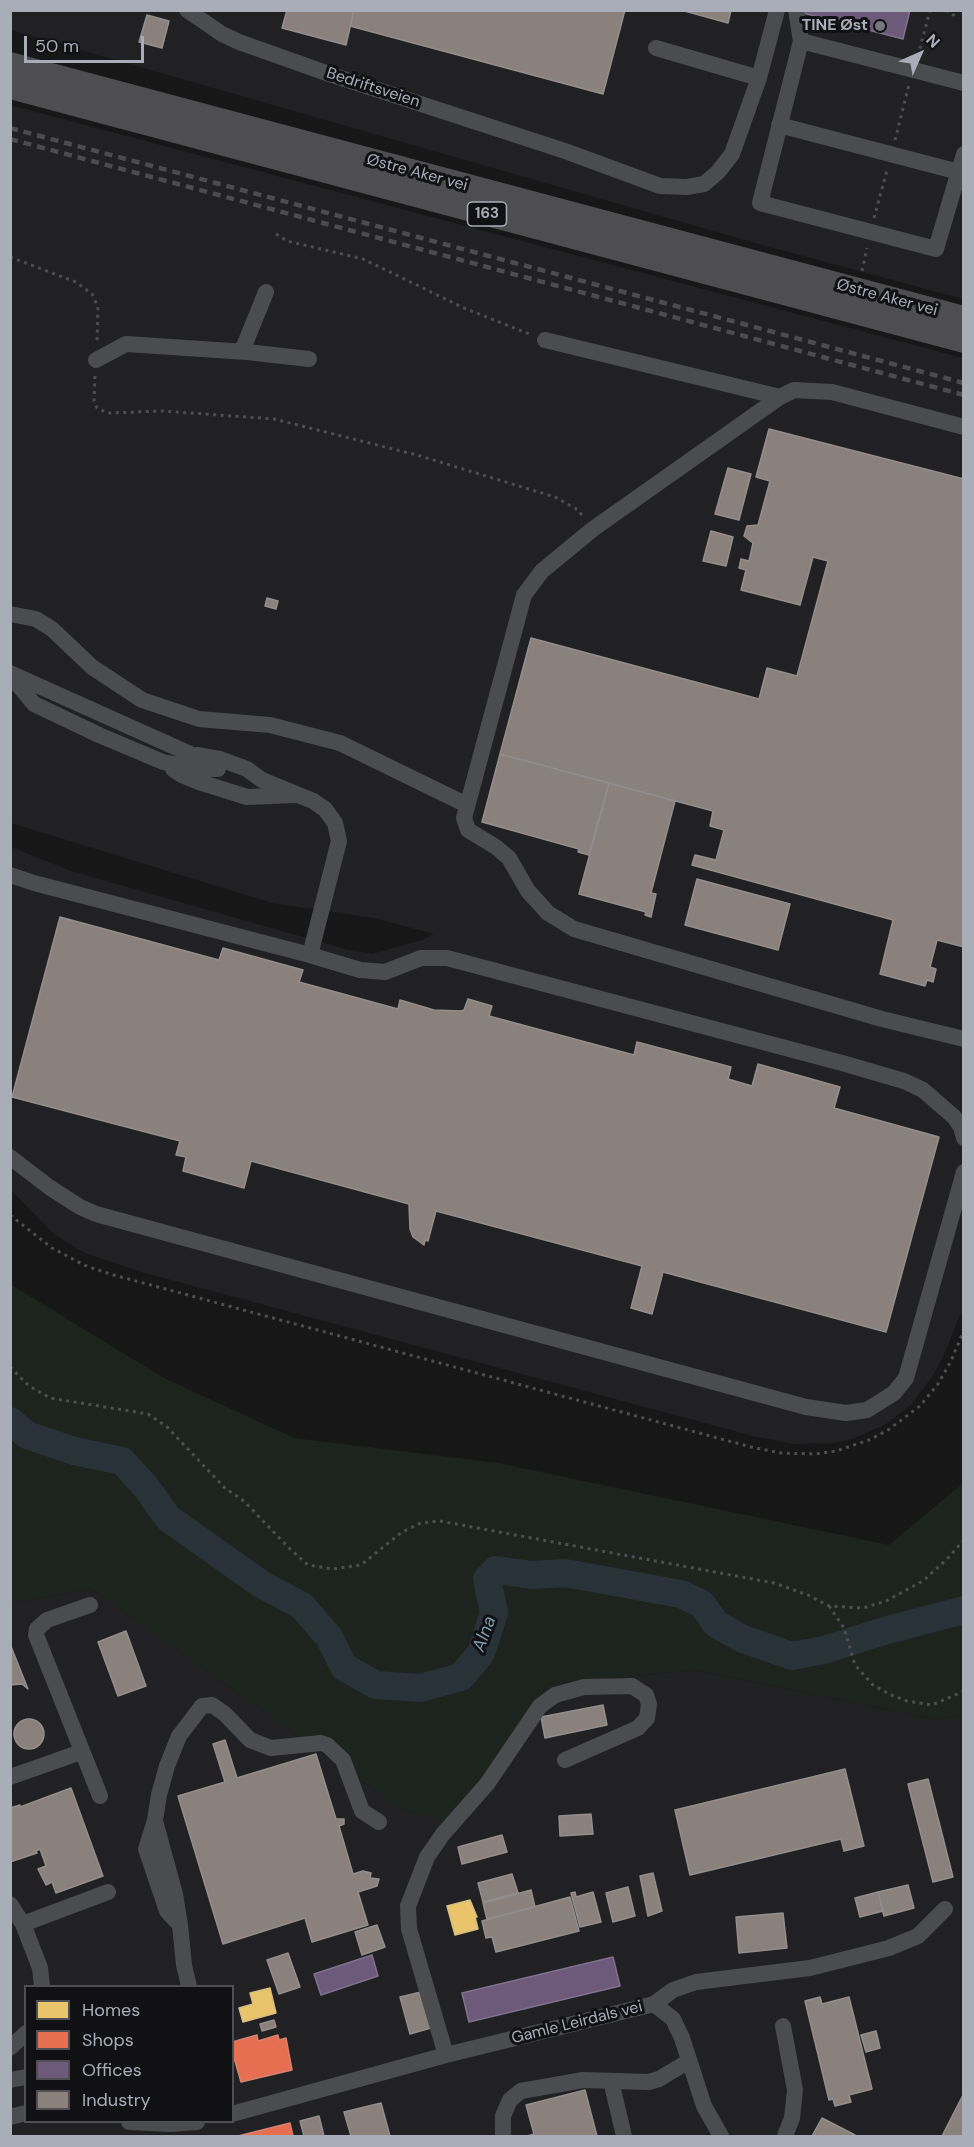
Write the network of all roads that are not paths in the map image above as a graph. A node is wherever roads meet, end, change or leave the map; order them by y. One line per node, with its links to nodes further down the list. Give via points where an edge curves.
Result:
1 (187, 10): 7 (street, Bedriftsveien, via 239,42 660,186 704,184 718,172 732,154)
2 (777, 10): 7 (street, Bedriftsveien)
3 (796, 10): 4 (street)
4 (801, 41): 8 (street); 10 (street)
5 (656, 48): 7 (street)
6 (10, 64): 14 (highway, Østre Aker vei / 163)
7 (759, 78)
8 (963, 83)
9 (10, 87): 16 (highway, Østre Aker vei / 163)
10 (779, 125): 12 (street); 12 (street, via 760,203 936,249)
11 (963, 154): 12 (street)
12 (959, 172)
13 (266, 292): 17 (street)
14 (963, 318)
15 (545, 340): 20 (street)
16 (963, 341)
17 (242, 351): 18 (street); 19 (street, via 126,344)
18 (309, 358)
19 (96, 360)
20 (780, 398): 21 (street, via 794,390 832,392); 29 (street, via 593,529 542,571 524,595)
21 (963, 427)
22 (10, 614): 29 (street, via 36,619 52,629 92,667 142,700 199,719 270,725 340,743)
23 (10, 674): 24 (street); 25 (street, via 34,704)
24 (197, 755): 26 (street); 27 (street, via 247,769)
25 (163, 762): 26 (street, via 201,770); 28 (street, via 191,779 247,797)
26 (219, 769): 27 (street, via 245,779)
27 (262, 780): 28 (street)
28 (300, 794): 31 (street, via 331,816 339,841)
29 (467, 805): 32 (street, via 464,818 468,830 509,858 528,891 548,913 574,929)
30 (10, 875): 31 (street)
31 (311, 950): 34 (street, via 376,973 421,958 465,962 894,1078 923,1090)
32 (963, 1039)
33 (963, 1103): 34 (street)
34 (947, 1109): 35 (street)
35 (962, 1131)
36 (10, 1157): 37 (street, via 49,1187 96,1214 806,1407 846,1413 867,1410 894,1393 906,1378)
37 (963, 1172)
38 (90, 1605): 39 (street, via 47,1620 36,1635)
39 (81, 1752): 41 (street); 42 (street)
40 (565, 1760): 54 (street, via 638,1728 647,1718 646,1695 632,1686 584,1687 555,1695 540,1706 487,1784 427,1857 408,1906 409,1929)
41 (10, 1777)
42 (100, 1796)
43 (379, 1822): 49 (street, via 362,1811 343,1760 334,1750 321,1743 271,1748 250,1740 212,1705 202,1706 179,1736 161,1786 146,1849 167,1911 180,1925)
44 (108, 1892): 47 (street)
45 (10, 1904): 47 (street)
46 (945, 1909): 50 (street, Gamle Leirdals vei, via 918,1935 889,1948 810,1968 696,1982 674,1990)
47 (23, 1924): 48 (street, via 40,1968)
48 (42, 1985)
49 (189, 1985)
50 (654, 2004): 54 (street, Gamle Leirdals vei); 55 (street, via 673,2019)
51 (783, 2026): 61 (street, via 795,2090)
52 (24, 2035): 53 (street)
53 (10, 2048)
54 (446, 2055): 57 (street, Gamle Leirdals vei)
55 (689, 2061): 56 (street, via 649,2082); 60 (street)
56 (611, 2081): 58 (street, via 583,2080 521,2091 506,2108); 59 (street)
57 (234, 2113)
58 (503, 2136)
59 (624, 2136)
60 (721, 2136)
61 (786, 2136)

